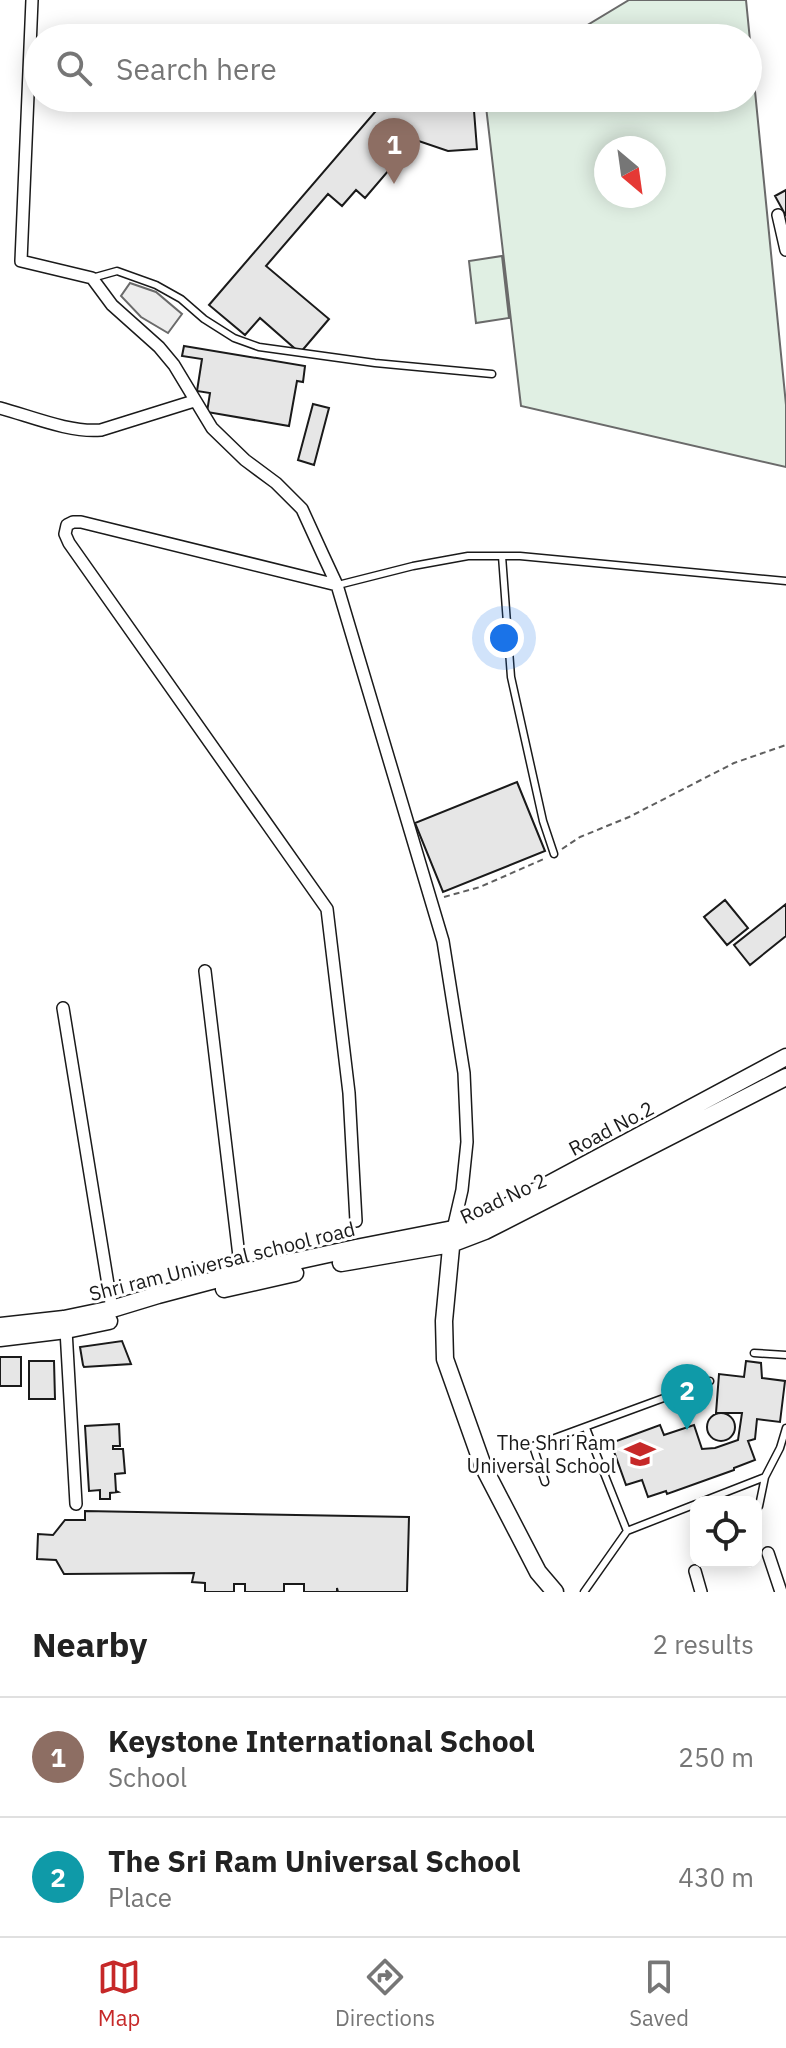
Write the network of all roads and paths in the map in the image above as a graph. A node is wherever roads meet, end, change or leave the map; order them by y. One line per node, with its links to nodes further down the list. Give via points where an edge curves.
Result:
1 (32, 0): 2 (street)
2 (31, 24)
3 (27, 112): 6 (street, via 21,261)
4 (778, 215): 5 (street)
5 (786, 250)
6 (92, 278): 7 (lane, via 117,271 156,285 234,338 259,347); 8 (street, via 174,365)
7 (492, 374)
8 (194, 401): 9 (street, via 91,431); 12 (street, via 212,428 302,509)
9 (0, 408)
10 (502, 556): 11 (lane); 12 (lane, via 468,556); 14 (lane, via 511,677)
11 (786, 581)
12 (337, 585): 15 (street); 20 (street, via 81,522 65,529 69,543 327,909 349,1093)
13 (786, 745): 14 (path, via 721,770)
14 (554, 854): 15 (path, via 480,887)
15 (432, 900): 21 (street, via 464,1073 467,1142)
16 (205, 971): 22 (street)
17 (63, 1008): 23 (street)
18 (786, 1057): 21 (street, Road No.2)
19 (786, 1077): 21 (street, Road No 2, via 485,1231)
20 (356, 1221)
21 (452, 1237): 22 (street, Shri ram Universal school road, via 356,1248); 25 (street, Shri ram Universal school road); 41 (street, via 445,1359 483,1466 538,1572)
22 (241, 1273): 23 (street, Shri ram Universal school road)
23 (112, 1309): 24 (street, Shri ram Universal school road)
24 (0, 1326)
25 (66, 1330): 26 (street, Shri ram Universal school road); 36 (street)
26 (0, 1338)
27 (754, 1353): 28 (lane)
28 (786, 1355)
29 (710, 1381): 30 (lane)
30 (586, 1428): 33 (lane, via 533,1446); 38 (lane)
31 (786, 1428): 32 (lane)
32 (765, 1477): 34 (lane); 35 (lane)
33 (545, 1482)
34 (717, 1496)
35 (761, 1496)
36 (76, 1504)
37 (690, 1507): 38 (lane)
38 (627, 1531): 42 (lane)
39 (768, 1553): 44 (street)
40 (695, 1571): 43 (street)
41 (555, 1592)
42 (584, 1592)
43 (701, 1592)
44 (781, 1592)

